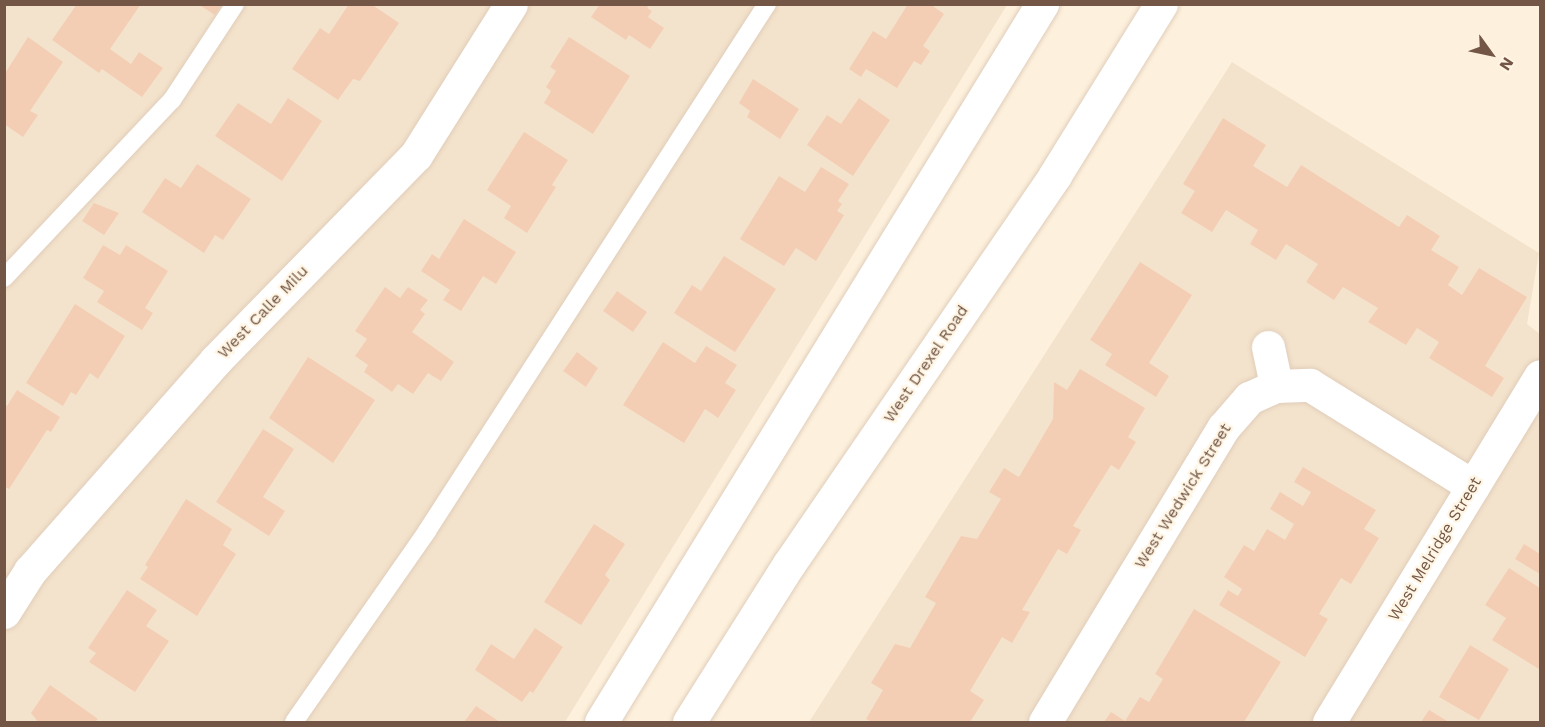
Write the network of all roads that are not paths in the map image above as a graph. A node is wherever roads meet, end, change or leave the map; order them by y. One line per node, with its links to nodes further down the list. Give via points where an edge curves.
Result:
1 (235, 4): 6 (lane, via 172,100)
2 (511, 4): 11 (street, West Calle Milu, via 416,155 216,360 30,571)
3 (767, 4): 12 (lane, via 427,531)
4 (1042, 4): 13 (street)
5 (1161, 4): 14 (street, West Drexel Road, via 1055,175 789,564)
6 (4, 278)
7 (1268, 348): 9 (street)
8 (1540, 375): 10 (street, West Melridge Street)
9 (1276, 386): 10 (street, West Wedwick Street, via 1310,386); 15 (street, West Wedwick Street, via 1249,398 1223,428)
10 (1473, 486): 16 (street, West Melridge Street)
11 (4, 612)
12 (294, 723)
13 (601, 723)
14 (689, 723)
15 (1045, 723)
16 (1329, 723)

